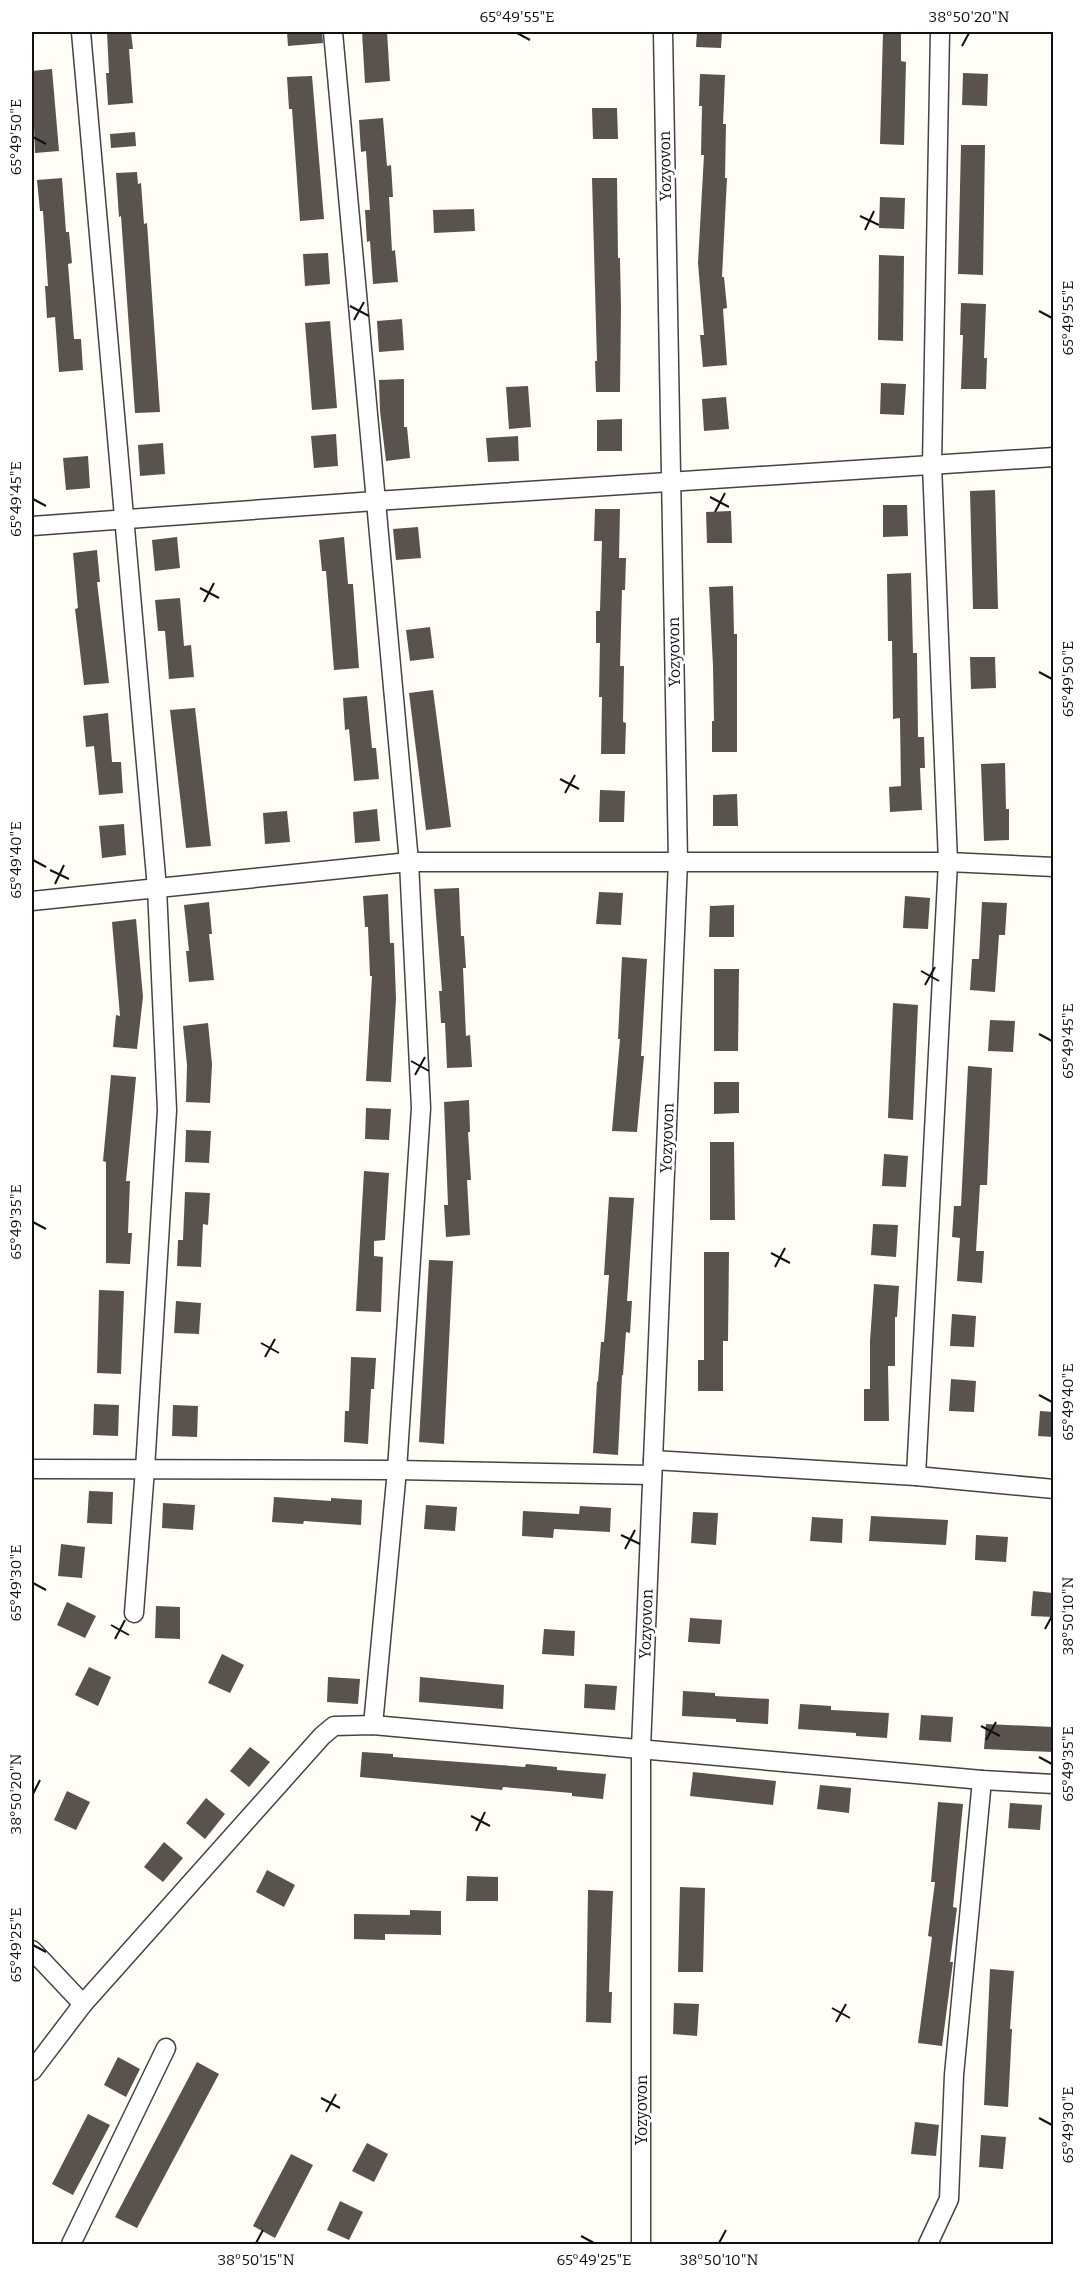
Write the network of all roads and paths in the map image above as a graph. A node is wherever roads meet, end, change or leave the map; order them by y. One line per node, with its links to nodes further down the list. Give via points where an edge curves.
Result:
1 (81, 32): 9 (street)
2 (333, 32): 8 (street)
3 (663, 32): 7 (street, Yozyovon)
4 (940, 32): 6 (street)
5 (1053, 457): 6 (street)
6 (932, 465): 7 (street); 13 (street)
7 (671, 482): 8 (street); 11 (street, Yozyovon)
8 (375, 501): 9 (street); 12 (street)
9 (124, 519): 10 (street); 15 (street)
10 (32, 526)
11 (678, 861): 12 (street); 13 (street); 17 (street, Yozyovon)
12 (409, 862): 15 (street); 20 (street, via 421,1108)
13 (948, 862): 14 (street); 21 (street)
14 (1053, 867)
15 (158, 888): 16 (street); 19 (street, via 167,1110)
16 (32, 901)
17 (653, 1468): 20 (street); 21 (street); 25 (street, Yozyovon)
18 (32, 1469): 19 (street)
19 (145, 1469): 20 (street); 23 (street)
20 (397, 1470): 24 (street)
21 (916, 1476): 22 (street)
22 (1053, 1489)
23 (134, 1613)
24 (373, 1725): 25 (street); 29 (street, via 334,1726 322,1736)
25 (641, 1748): 26 (street); 33 (street, Yozyovon)
26 (982, 1780): 27 (street); 34 (street, via 954,2075 950,2199)
27 (1053, 1784)
28 (32, 1950): 29 (street)
29 (83, 2004): 31 (street)
30 (166, 2048): 32 (street)
31 (32, 2071)
32 (71, 2244)
33 (641, 2244)
34 (928, 2244)

